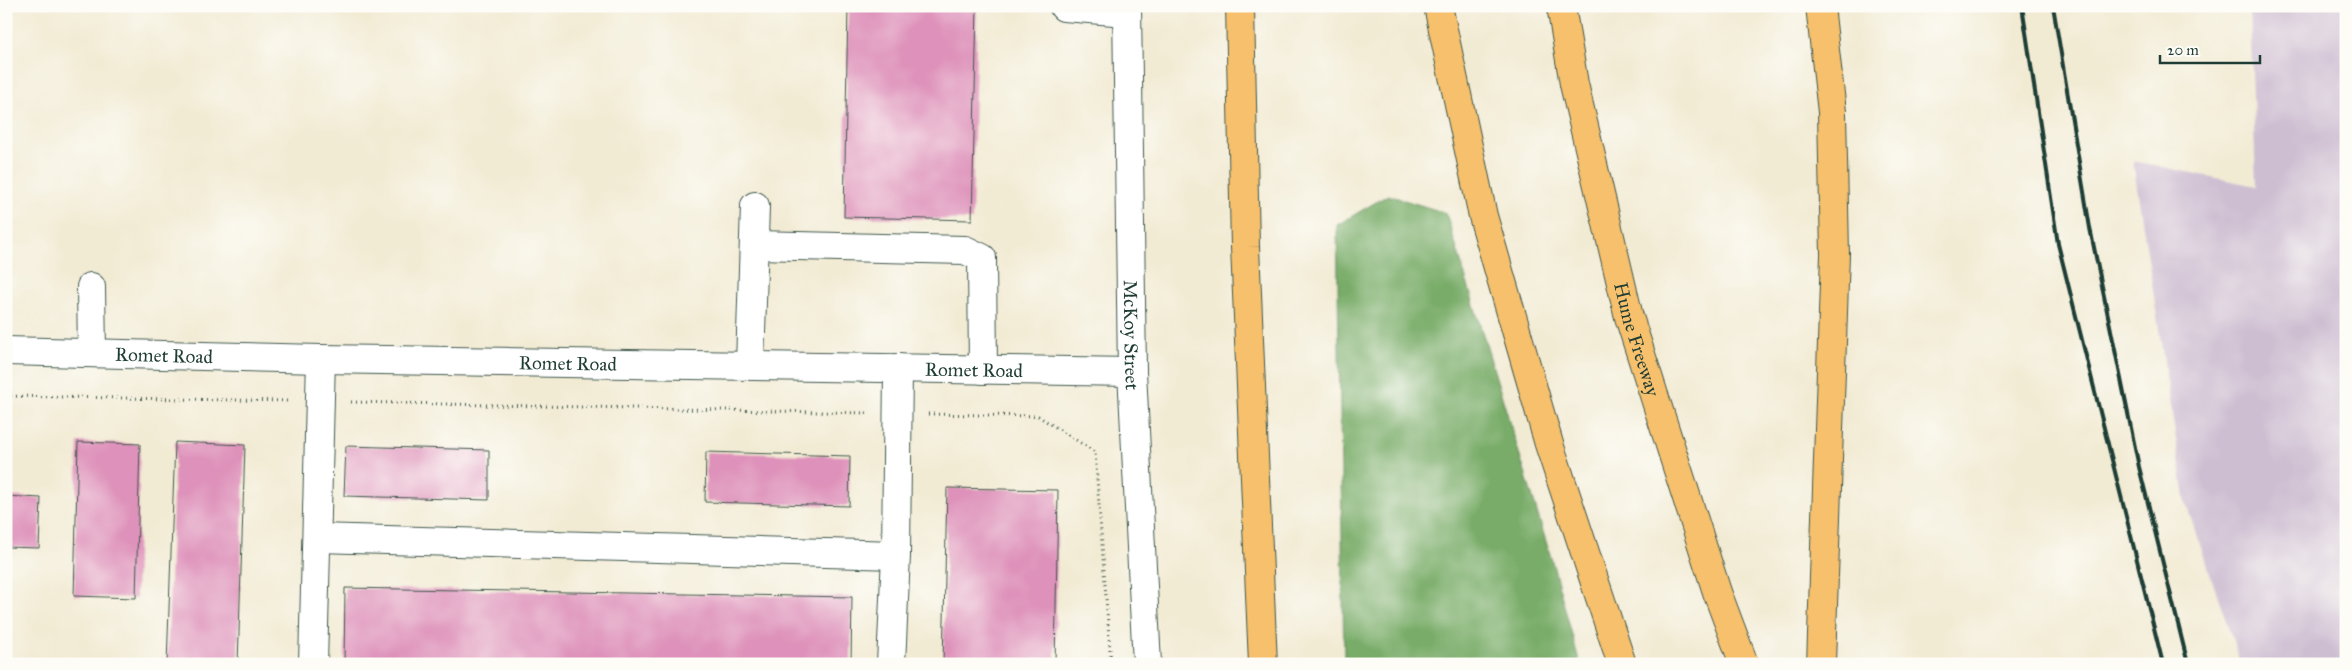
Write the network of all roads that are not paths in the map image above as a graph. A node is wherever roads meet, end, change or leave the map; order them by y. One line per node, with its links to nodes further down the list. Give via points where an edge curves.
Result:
1 (1240, 6): 22 (highway, via 1245,247)
2 (1438, 6): 23 (highway, via 1483,216 1549,444)
3 (1561, 6): 24 (highway, Hume Freeway, via 1574,84 1629,317 1717,592)
4 (1820, 6): 25 (highway, via 1832,112 1835,254)
5 (1064, 7): 6 (street)
6 (1127, 9): 16 (street, McKoy Street)
7 (755, 206): 8 (street)
8 (754, 245): 13 (street); 15 (street, via 965,250 982,258)
9 (91, 287): 11 (street)
10 (6, 351): 11 (street, Romet Road)
11 (92, 353): 12 (street, Romet Road)
12 (321, 359): 13 (street, Romet Road); 17 (street)
13 (750, 365): 14 (street, Romet Road)
14 (898, 368): 15 (street, Romet Road); 18 (street)
15 (983, 370): 16 (street, Romet Road)
16 (1132, 372): 21 (street, McKoy Street)
17 (318, 538): 18 (street); 19 (street)
18 (896, 555): 20 (street)
19 (313, 664)
20 (891, 664)
21 (1147, 664)
22 (1263, 664)
23 (1622, 664)
24 (1744, 664)
25 (1821, 664)

